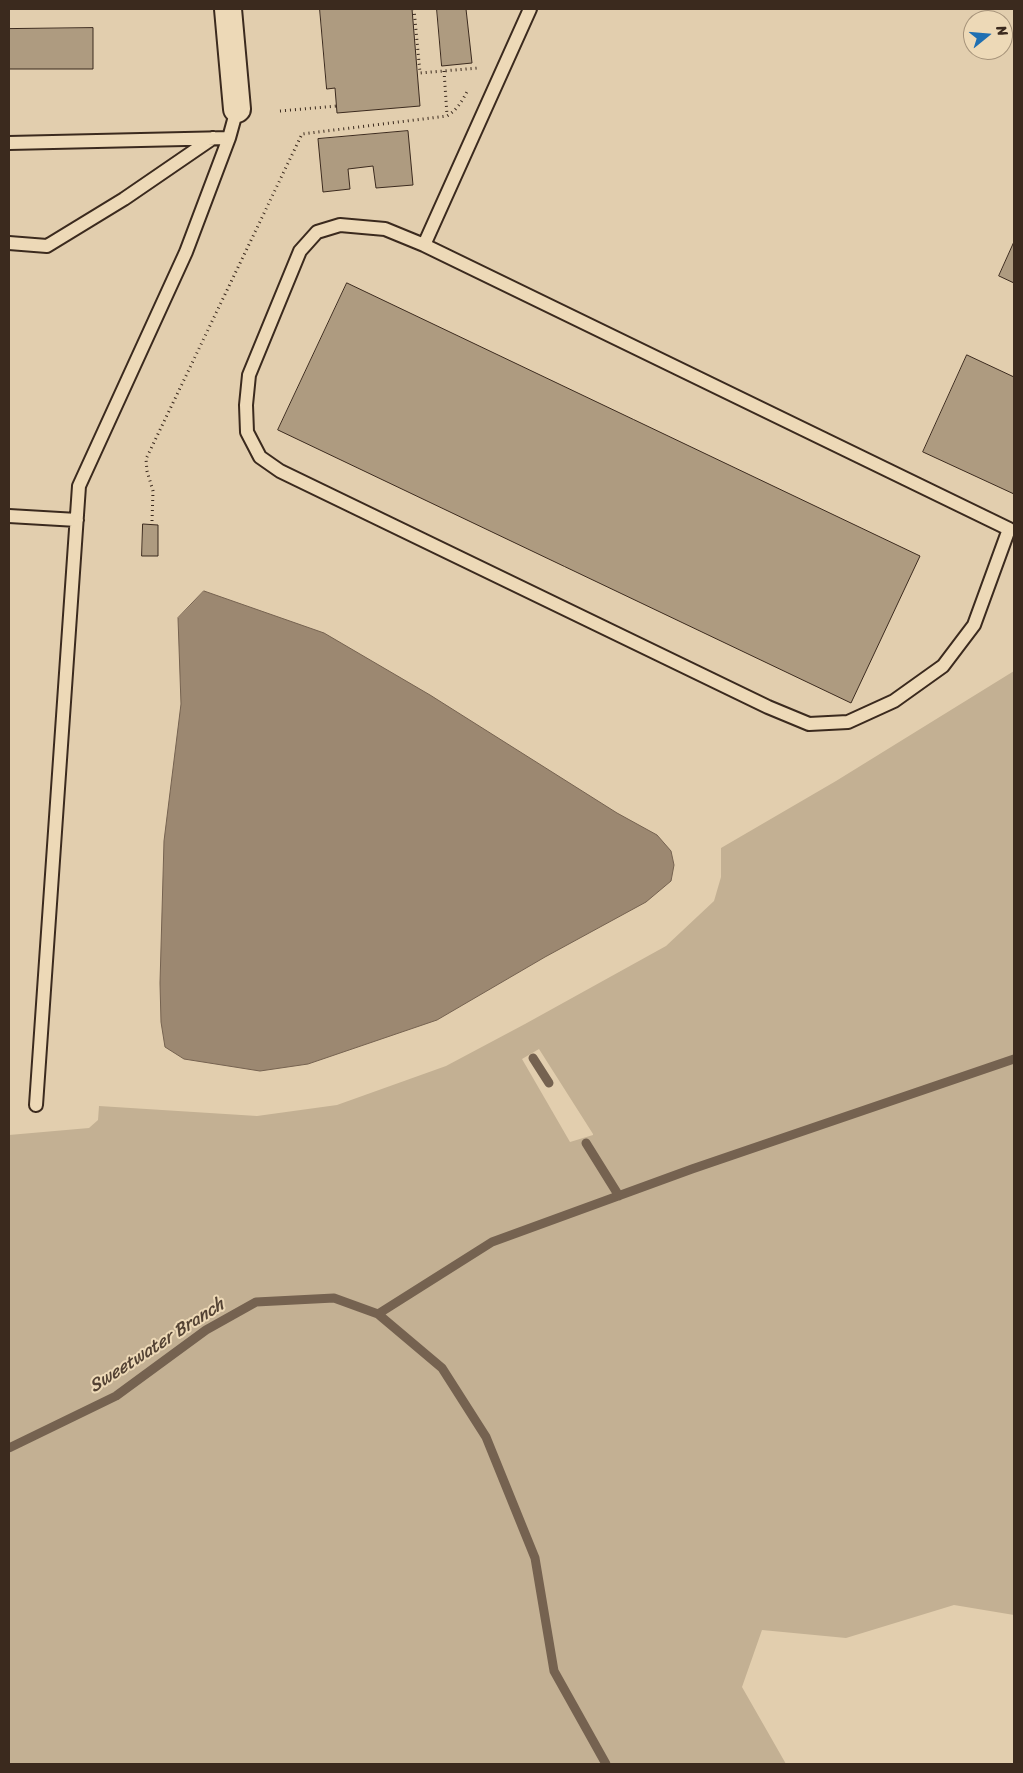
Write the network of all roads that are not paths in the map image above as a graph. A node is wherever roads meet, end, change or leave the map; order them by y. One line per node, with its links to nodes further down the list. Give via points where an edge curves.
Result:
1 (228, 9): 3 (street)
2 (530, 9): 8 (lane)
3 (237, 109): 5 (lane)
4 (213, 138): 5 (lane); 6 (lane); 7 (lane, via 124,199 46,246)
5 (229, 138): 10 (lane, via 186,252 79,486)
6 (9, 143)
7 (9, 242)
8 (424, 245): 8 (lane, via 1009,529 974,625 943,666 894,701 848,722 809,724 280,471 260,456 247,432 246,405 250,375 300,251 317,232 340,225 385,229)
9 (9, 516): 10 (lane)
10 (77, 520): 11 (lane)
11 (36, 1105)

